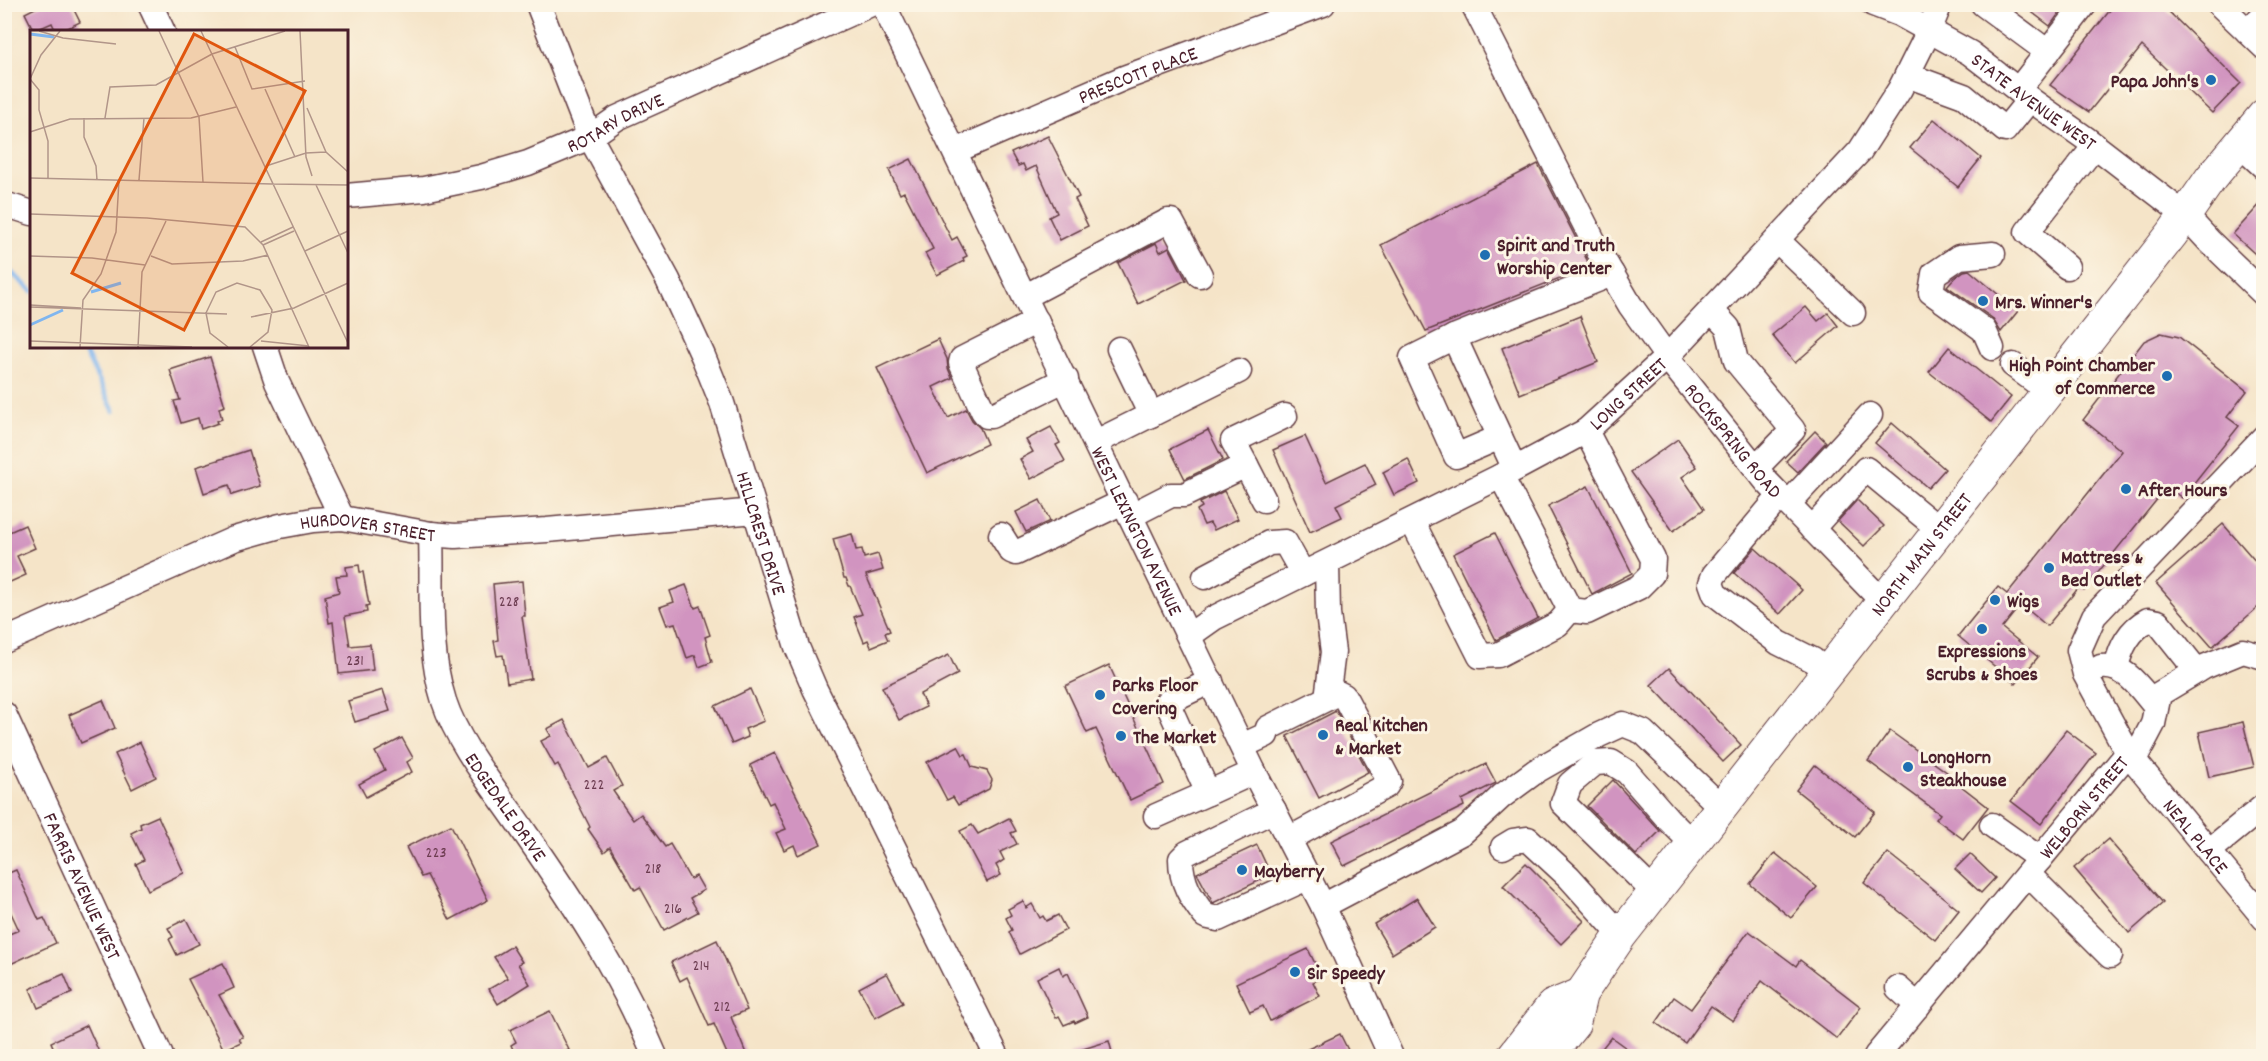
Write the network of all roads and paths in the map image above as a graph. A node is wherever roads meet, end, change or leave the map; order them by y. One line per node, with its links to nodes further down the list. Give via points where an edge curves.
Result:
1 (150, 4): 13 (street)
2 (538, 4): 20 (street, HILLCREST DRIVE)
3 (871, 4): 20 (street, ROTARY DRIVE, via 616,118)
4 (883, 4): 23 (street, WEST LEXINGTON AVENUE)
5 (1323, 4): 23 (street, PRESCOTT PLACE, via 1124,78)
6 (1473, 4): 32 (street, ROCKSPRING ROAD)
7 (1873, 4): 14 (street, STATE AVENUE WEST)
8 (1940, 4): 14 (street, LONG STREET)
9 (1983, 4): 16 (street)
10 (2085, 4): 16 (street)
11 (2219, 4): 15 (street)
12 (2264, 14): 15 (street)
13 (162, 30)
14 (1929, 32): 17 (street, LONG STREET); 18 (street, STATE AVENUE WEST, via 1970,53)
15 (2256, 40)
16 (2048, 52): 18 (street)
17 (1907, 75): 18 (street, via 1964,96 2005,130); 29 (street, LONG STREET, via 1860,151)
18 (2024, 94): 22 (street, STATE AVENUE WEST)
19 (2264, 115): 21 (main road, NORTH MAIN STREET)
20 (590, 137): 25 (street, ROTARY DRIVE, via 528,163 481,177 424,189); 61 (street, HILLCREST DRIVE, via 668,280 703,356 722,403)
21 (2240, 145): 24 (street); 28 (main road, NORTH MAIN STREET)
22 (2096, 146): 28 (street, STATE AVENUE WEST); 31 (street, via 2026,232)
23 (955, 151): 35 (street, WEST LEXINGTON AVENUE)
24 (2264, 167)
25 (348, 196)
26 (4, 204): 27 (street)
27 (30, 212)
28 (2185, 215): 34 (street, STATE AVENUE WEST); 47 (main road, NORTH MAIN STREET)
29 (1777, 240): 36 (street, LONG STREET); 37 (street)
30 (1994, 254): 41 (street, via 1959,257 1934,274 1931,292 1984,330)
31 (2067, 267)
32 (1612, 274): 39 (street); 43 (street, ROCKSPRING ROAD)
33 (1200, 275): 35 (street, via 1168,221)
34 (2262, 291)
35 (1026, 296): 38 (street, WEST LEXINGTON AVENUE)
36 (1711, 310): 43 (street, LONG STREET); 56 (street, via 1728,328 1737,361 1793,430)
37 (1853, 313)
38 (1037, 321): 46 (street, WEST LEXINGTON AVENUE); 46 (street, via 962,359 983,411 992,416)
39 (1454, 338): 52 (street); 52 (street, via 1412,358 1456,456)
40 (266, 348): 62 (street, via 277,382)
41 (1992, 348)
42 (1119, 349): 48 (street)
43 (1667, 357): 51 (street, LONG STREET); 56 (street, ROCKSPRING ROAD)
44 (2013, 365): 47 (street)
45 (1239, 371): 48 (street)
46 (1066, 379): 54 (street, WEST LEXINGTON AVENUE)
47 (2048, 391): 65 (main road, NORTH MAIN STREET)
48 (1151, 415): 54 (street)
49 (1870, 415): 59 (street)
50 (1285, 416): 55 (street, via 1233,441)
51 (1586, 431): 57 (street, LONG STREET); 72 (street, via 1653,559 1652,574 1639,587 1587,612)
52 (1500, 437): 57 (street)
53 (2264, 437): 77 (street, WELBORN STREET, via 2094,616 2079,650)
54 (1096, 442): 60 (street, WEST LEXINGTON AVENUE)
55 (1246, 465): 58 (street); 60 (street, via 1184,495)
56 (1756, 468): 59 (street, ROCKSPRING ROAD)
57 (1508, 473): 63 (street, LONG STREET); 72 (street)
58 (1264, 500)
59 (1784, 500): 64 (street, ROCKSPRING ROAD); 79 (street, via 1714,575 1711,583 1715,594 1770,636)
60 (1128, 508): 67 (street, via 1016,553); 73 (street, WEST LEXINGTON AVENUE)
61 (755, 511): 66 (street, HURDOVER STREET, via 481,535); 109 (street, HILLCREST DRIVE, via 793,636 815,689)
62 (342, 518): 66 (street, HURDOVER STREET); 74 (street, HURDOVER STREET, via 280,526 234,539)
63 (1412, 521): 68 (street, LONG STREET); 72 (street, via 1480,656 1506,651 1558,624)
64 (1812, 529): 65 (street, via 1866,469); 71 (street, ROCKSPRING ROAD)
65 (1940, 530): 71 (main road, NORTH MAIN STREET)
66 (431, 534): 108 (street, EDGEDALE DRIVE, via 433,643 437,673 453,724 599,943)
67 (1001, 535)
68 (1327, 563): 69 (street, LONG STREET); 81 (street, via 1332,652)
69 (1303, 574): 70 (street, via 1286,542 1269,543); 73 (street, LONG STREET, via 1214,618)
70 (1205, 577)
71 (1884, 603): 79 (main road, NORTH MAIN STREET)
72 (1570, 610)
73 (1190, 635): 80 (street, WEST LEXINGTON AVENUE)
74 (4, 641)
75 (2264, 657): 78 (street, via 2243,651)
76 (2116, 667): 77 (street); 78 (street, via 2121,647 2136,626 2148,620 2158,622); 82 (street)
77 (2084, 669): 85 (street, WELBORN STREET)
78 (2197, 671): 82 (street, via 2159,694)
79 (1828, 672): 89 (main road, NORTH MAIN STREET)
80 (1211, 681): 84 (street, WEST LEXINGTON AVENUE); 87 (street, via 1167,702)
81 (1327, 698): 84 (street, via 1268,728 1266,735); 93 (street, via 1338,693 1344,696 1389,781)
82 (2156, 707): 85 (street, via 2153,724)
83 (4, 714): 107 (street, FARRIS AVENUE WEST)
84 (1242, 747): 86 (street, WEST LEXINGTON AVENUE)
85 (2131, 757): 96 (street, NEAL PLACE); 97 (street, WELBORN STREET)
86 (1254, 772): 87 (street); 90 (street, WEST LEXINGTON AVENUE)
87 (1208, 793): 91 (street)
88 (2264, 806): 96 (street)
89 (1722, 808): 94 (main road, NORTH MAIN STREET); 100 (street, via 1643,732 1623,724 1536,771 1463,832)
90 (1274, 810): 93 (street, WEST LEXINGTON AVENUE); 98 (street, via 1187,853 1182,859 1182,875 1188,894 1205,916 1218,919)
91 (1156, 816)
92 (1992, 825): 97 (street)
93 (1289, 839): 98 (street, WEST LEXINGTON AVENUE)
94 (1694, 844): 99 (main road, NORTH MAIN STREET); 99 (street, via 1627,772 1611,762 1594,763 1570,784 1563,803)
95 (1503, 848): 102 (street, via 1513,841 1528,839 1569,877)
96 (2209, 851): 101 (street, NEAL PLACE)
97 (2034, 867): 103 (street); 106 (street, WELBORN STREET)
98 (1309, 877): 100 (street, WEST LEXINGTON AVENUE)
99 (1654, 893): 102 (main road, NORTH MAIN STREET)
100 (1323, 906): 110 (street, WEST LEXINGTON AVENUE)
101 (2264, 918)
102 (1621, 936): 105 (main road, NORTH MAIN STREET)
103 (2110, 956)
104 (1898, 988): 106 (street)
105 (1581, 994): 111 (main road, via 1552,1006); 112 (main road, NORTH MAIN STREET, via 1574,1024)
106 (1918, 1006): 113 (street, WELBORN STREET)
107 (161, 1056)
108 (655, 1056)
109 (997, 1056)
110 (1391, 1056)
111 (1513, 1056)
112 (1549, 1056)
113 (1876, 1056)

